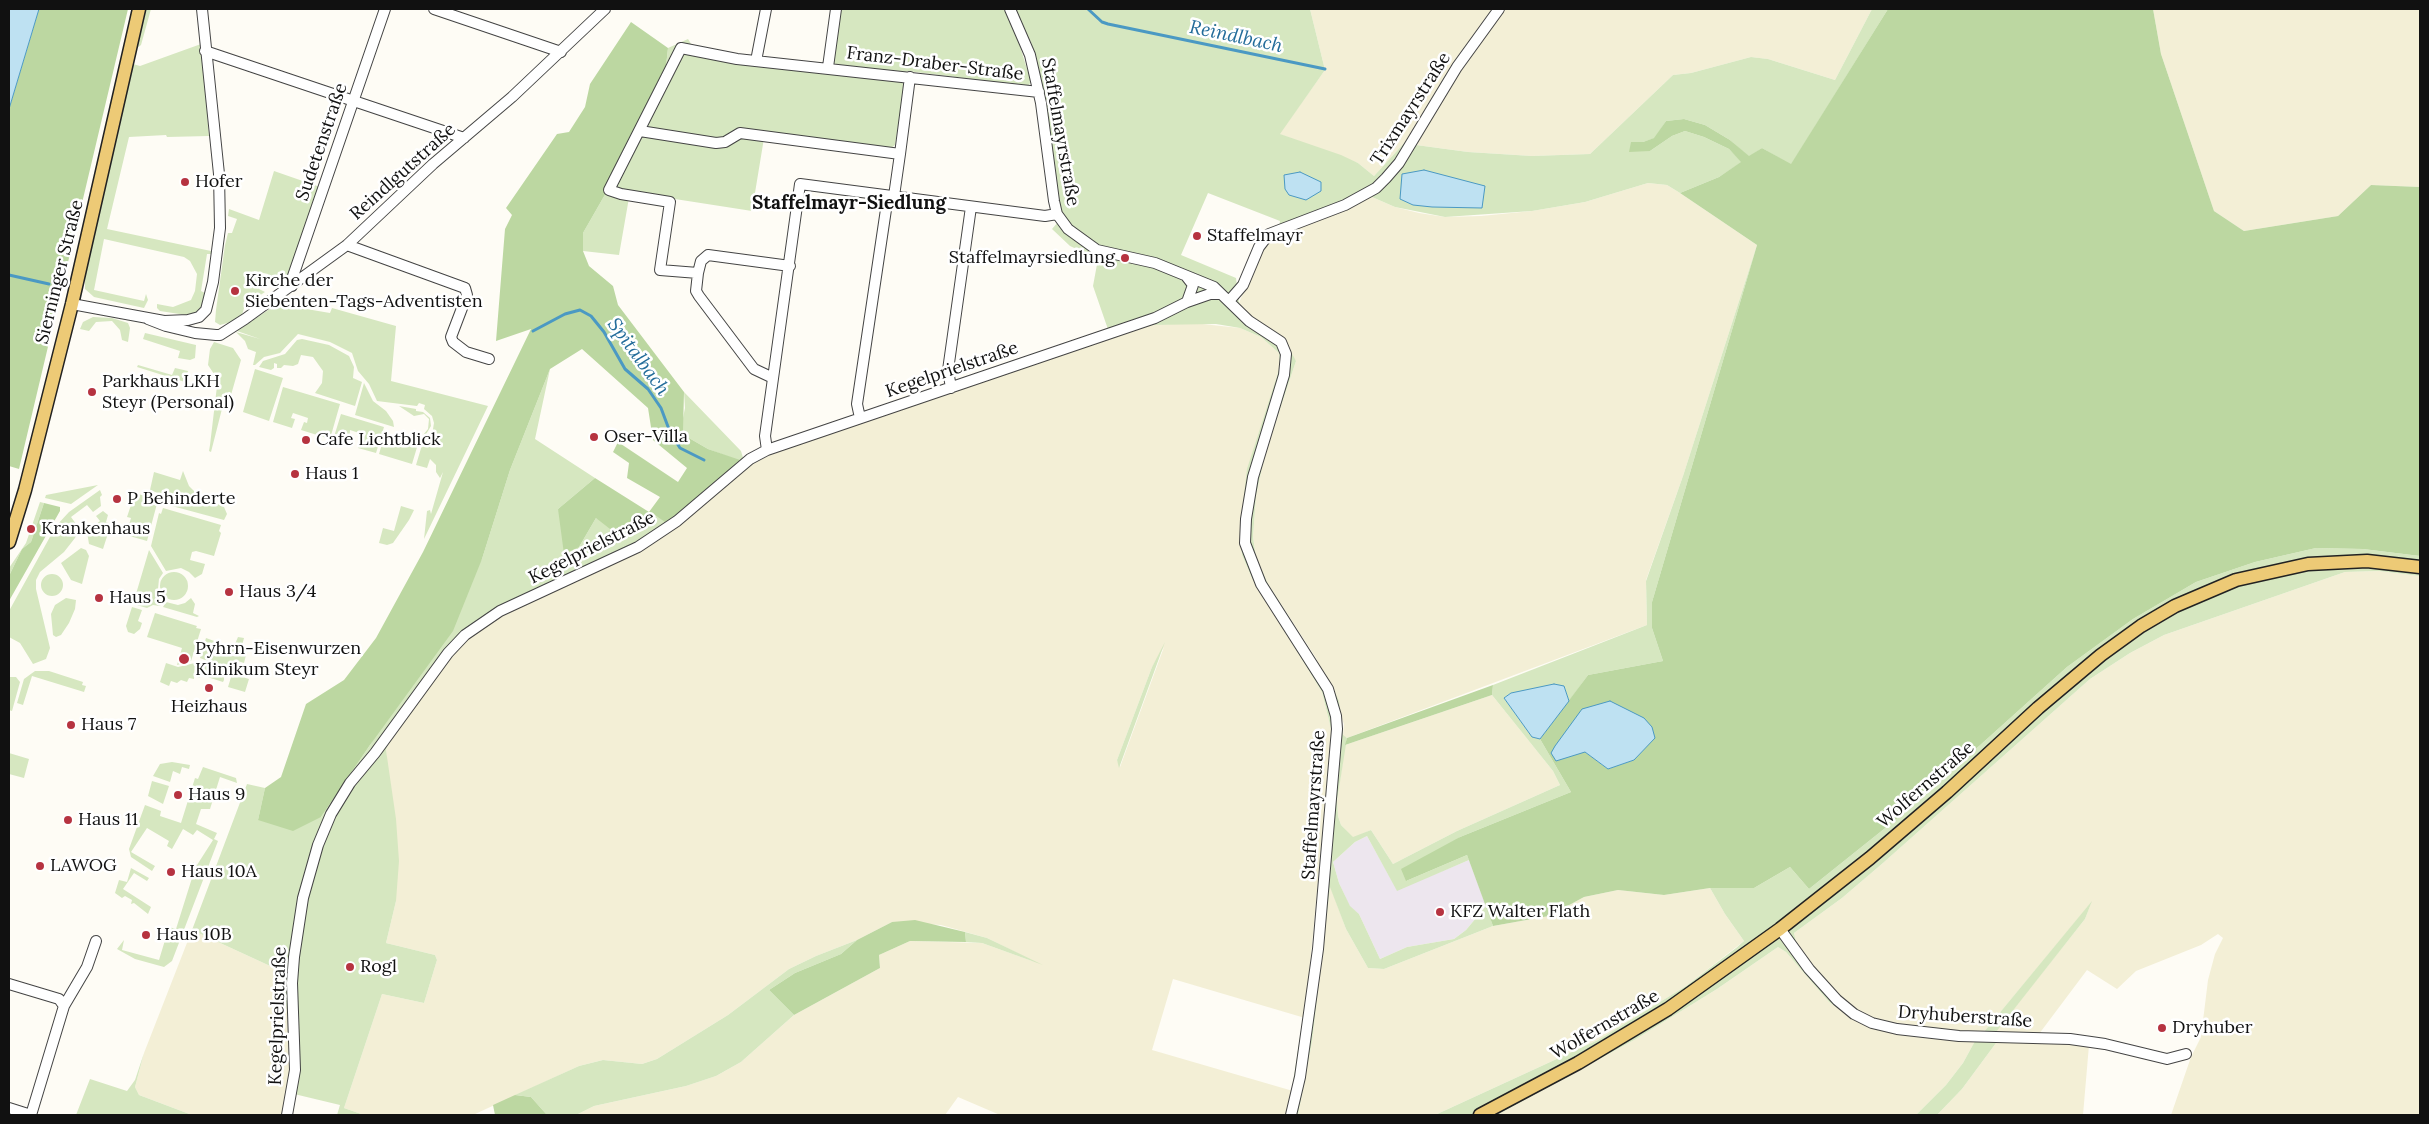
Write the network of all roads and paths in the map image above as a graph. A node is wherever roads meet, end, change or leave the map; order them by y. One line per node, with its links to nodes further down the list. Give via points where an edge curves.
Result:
1 (139, 9): 30 (main road, Sierninger Straße)
2 (202, 9): 10 (street)
3 (385, 9): 16 (street, Sudetenstraße)
4 (434, 9): 11 (street)
5 (606, 9): 11 (street, Reindlgutstraße)
6 (766, 9): 12 (street)
7 (836, 9): 13 (street, Franz-Draber-Straße)
8 (1010, 9): 15 (street, Staffelmayrstraße, via 1030,55)
9 (1499, 9): 28 (street, Trixmayrstraße, via 1457,67 1386,178 1376,188 1345,205 1269,234 1259,247 1242,285)
10 (205, 50): 16 (street); 31 (street, via 219,174 220,228 209,302)
11 (561, 52): 18 (street, Reindlgutstraße)
12 (756, 61): 13 (street, Franz-Draber-Straße); 17 (street, Franz-Draber-Straße, via 680,48)
13 (828, 67): 14 (street, Franz-Draber-Straße)
14 (910, 77): 15 (street, Franz-Draber-Straße); 19 (street)
15 (1039, 92): 22 (street, Staffelmayrstraße)
16 (354, 100): 18 (street); 27 (street, Sudetenstraße)
17 (640, 131): 19 (street, via 716,143 725,142 740,132); 25 (street, via 609,190 670,202 660,270)
18 (464, 138): 23 (street, Reindlgutstraße)
19 (900, 154): 20 (street)
20 (891, 196): 21 (street); 24 (street, via 800,184); 37 (street, via 857,404)
21 (971, 207): 22 (street, via 1045,216); 36 (street, via 948,370)
22 (1058, 214): 26 (street, Staffelmayrstraße, via 1068,230 1097,250 1155,263)
23 (347, 245): 27 (street, Reindlgutstraße); 34 (street, via 465,288 467,295 451,337 466,352)
24 (790, 266): 25 (street, via 708,255 701,261); 35 (street)
25 (698, 273): 35 (street, via 696,291 699,296 754,369)
26 (1185, 276): 28 (street, Staffelmayrstraße, via 1206,282); 29 (street, via 1193,285)
27 (292, 286): 33 (street, Reindlgutstraße, via 220,334)
28 (1225, 298): 29 (street, Kegelprielstraße, via 1210,294); 49 (street, Staffelmayrstraße, via 1249,321 1281,342 1286,354 1284,375 1251,485 1246,519 1248,554 1261,584 1322,678 1336,716 1318,949 1300,1077)
29 (1187, 302): 36 (street, Kegelprielstraße, via 1155,318)
30 (72, 304): 32 (street, Reindlgutstraße); 39 (main road, Sierninger Straße)
31 (199, 317): 32 (street, Reindlgutstraße, via 175,321); 33 (street)
32 (148, 319): 33 (street, Reindlgutstraße)
33 (208, 334)
34 (489, 359)
35 (773, 378): 38 (street, via 764,436)
36 (951, 388): 37 (street, Kegelprielstraße)
37 (860, 418): 38 (street, Kegelprielstraße)
38 (767, 450): 48 (street, Kegelprielstraße, via 750,459 677,521 638,547 500,611 465,635 350,783 330,814 303,898 292,982 294,1082)
39 (9, 542)
40 (2420, 567): 41 (main road, Wolfernstraße, via 2367,561 2308,564 2236,580 2175,606 2101,655 1870,858)
41 (1780, 929): 45 (street, Dryhuberstraße, via 1837,1000 1872,1023 1959,1036 2070,1039 2167,1059); 50 (main road, Wolfernstraße, via 1668,1009)
42 (96, 941): 44 (street, via 87,967)
43 (9, 984): 44 (street, via 59,999)
44 (64, 1006): 47 (street)
45 (2186, 1054)
46 (9, 1108): 47 (street)
47 (31, 1115)
48 (287, 1115)
49 (1291, 1115)
50 (1480, 1115)

